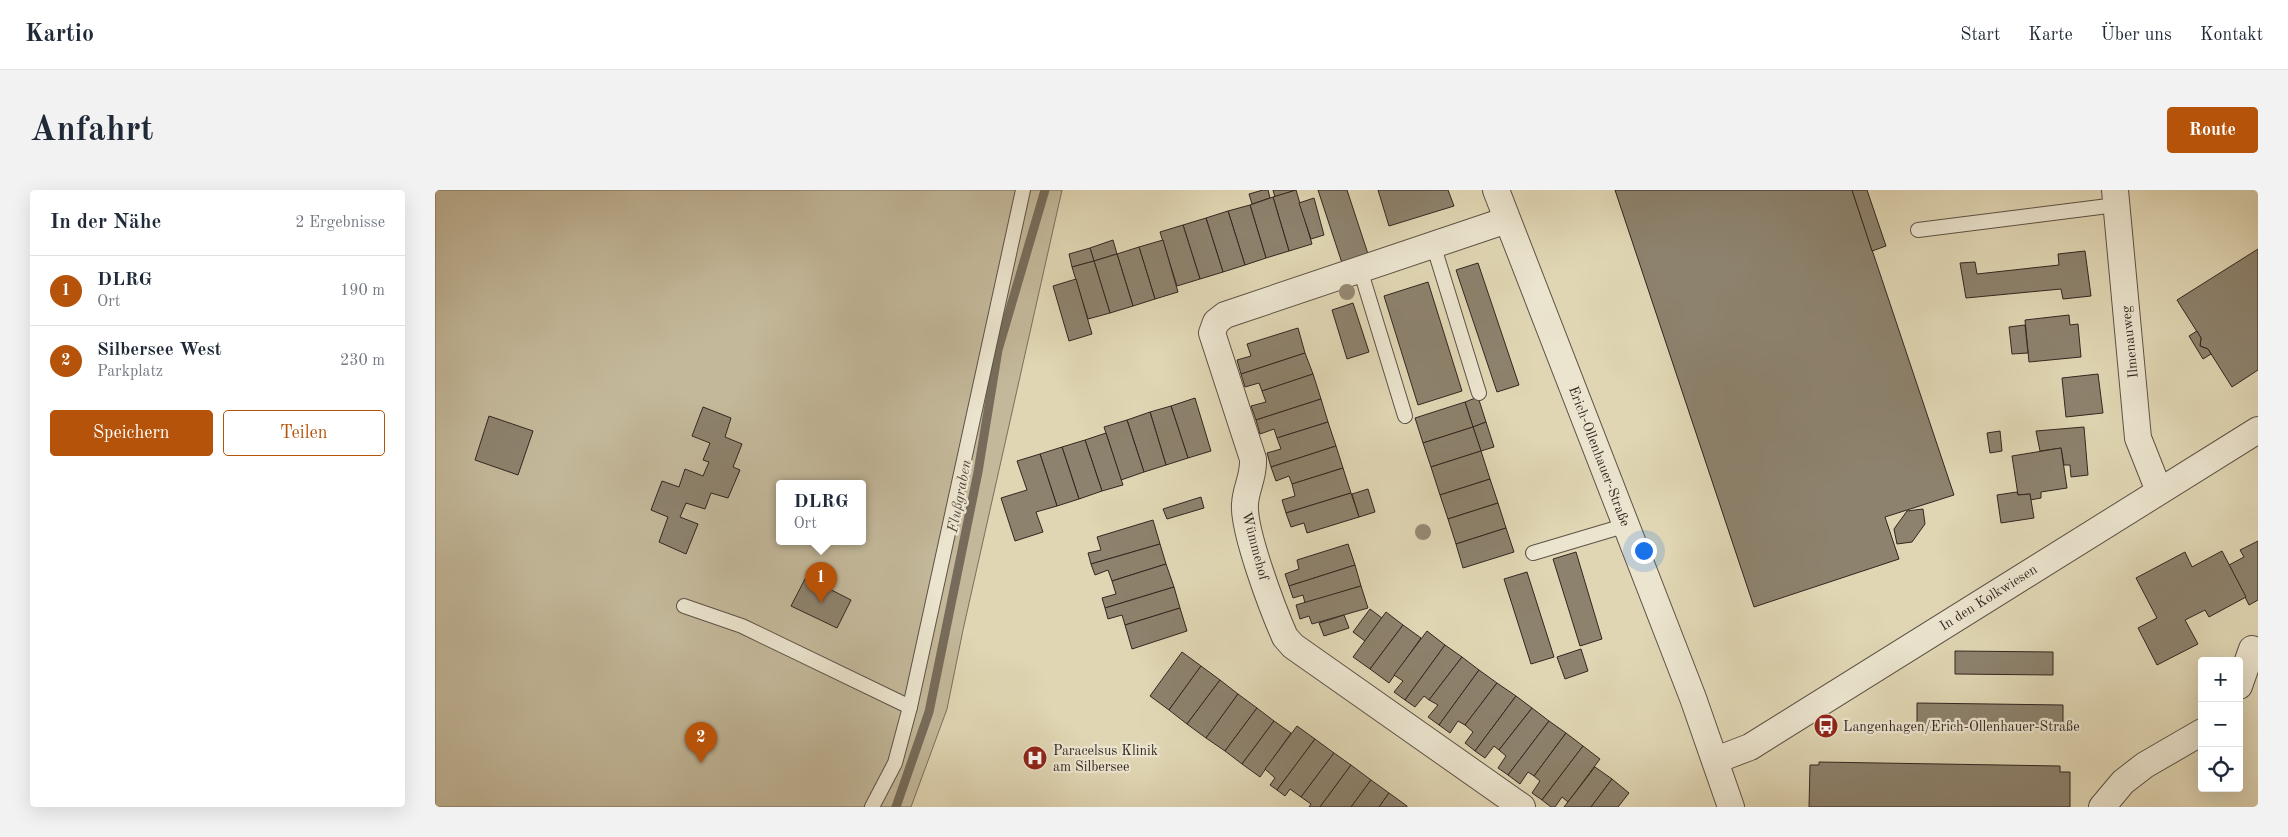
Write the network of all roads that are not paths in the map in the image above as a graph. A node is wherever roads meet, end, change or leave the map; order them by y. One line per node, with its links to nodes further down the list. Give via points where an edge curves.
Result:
1 (1023, 190): 17 (lane)
2 (1496, 190): 4 (street, Erich-Ollenhauer-Straße)
3 (2116, 197): 5 (lane); 11 (street, Ilmenauweg, via 2139,438)
4 (1507, 220): 6 (street, Wümmehof); 12 (street, Erich-Ollenhauer-Straße)
5 (1918, 230)
6 (1433, 244): 7 (street, Wümmehof); 8 (lane)
7 (1360, 269): 9 (lane); 22 (street, Wümmehof, via 1225,314 1216,322 1212,333 1253,459 1253,476 1245,503 1258,560 1279,622 1293,646)
8 (1479, 393)
9 (1405, 416)
10 (2258, 430): 11 (street, In den Kolkwiesen)
11 (2159, 491): 19 (street, In den Kolkwiesen, via 1750,747)
12 (1627, 525): 13 (lane); 19 (street, Erich-Ollenhauer-Straße)
13 (1533, 553)
14 (684, 606): 17 (lane, via 742,626)
15 (2252, 649): 16 (street)
16 (2243, 675)
17 (909, 707): 21 (lane, via 895,762)
18 (2198, 734): 23 (street, via 2145,765 2123,782)
19 (1716, 760): 20 (street, Erich-Ollenhauer-Straße)
20 (1722, 804)
21 (872, 807)
22 (1522, 807)
23 (2101, 807)

